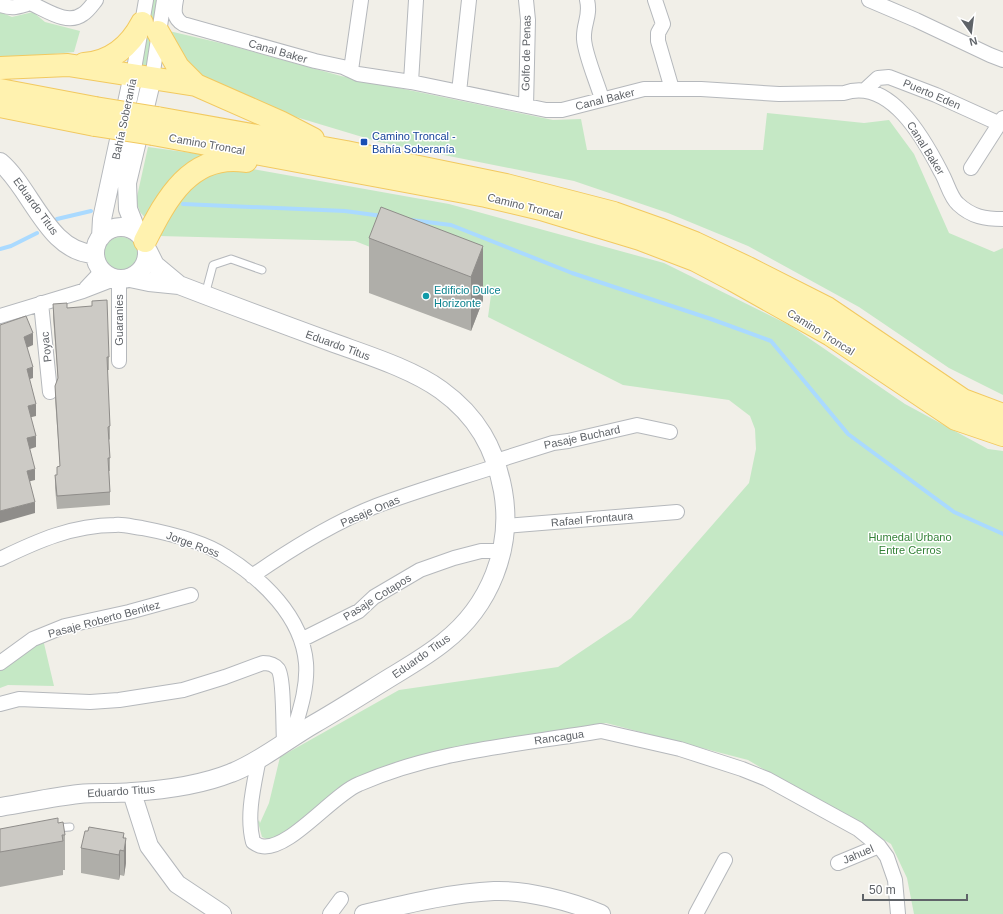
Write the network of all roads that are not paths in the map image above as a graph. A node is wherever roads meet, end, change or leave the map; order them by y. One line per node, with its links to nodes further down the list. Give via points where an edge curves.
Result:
1 (96, 0): 12 (street, via 83,14 71,19)
2 (146, 0): 14 (street, Bahía Soberanía)
3 (164, 0): 14 (street, Bahía Soberanía)
4 (176, 0): 18 (street, Canal Baker, via 175,15 183,24)
5 (361, 0): 18 (street)
6 (416, 0): 20 (street)
7 (469, 0): 25 (street)
8 (526, 0): 28 (street, Golfo de Penas)
9 (587, 0): 26 (street, via 589,17 584,30 584,41)
10 (655, 0): 22 (street, via 662,24 658,41)
11 (869, 0): 15 (street)
12 (30, 1): 13 (street, via 18,7)
13 (0, 5)
14 (150, 28): 16 (main road, via 109,57 90,63); 19 (street, Bahía Soberanía); 19 (street, Bahía Soberanía); 21 (main road, via 178,67)
15 (1003, 60)
16 (68, 65): 17 (main road); 19 (main road)
17 (0, 68)
18 (351, 70): 20 (street, Canal Baker, via 358,74)
19 (143, 76): 21 (main road); 37 (street, Bahía Soberanía, via 127,183 128,209); 38 (street, Bahía Soberanía, via 102,219)
20 (411, 82): 25 (street, Canal Baker)
21 (196, 85): 32 (main road)
22 (672, 89): 24 (street, Canal Baker, via 779,94 844,93); 26 (street, Canal Baker, via 644,89)
23 (0, 90): 29 (main road, Camino Troncal)
24 (865, 90): 30 (street, Puerto Eden, via 878,78 889,77); 36 (street, Canal Baker, via 902,112 932,155 957,203 969,213 983,219)
25 (459, 92): 28 (street, Canal Baker)
26 (602, 99): 28 (street, Canal Baker, via 562,110)
27 (0, 106): 29 (main road, Camino Troncal)
28 (526, 106)
29 (95, 116): 31 (main road, Camino Troncal, bridge)
30 (1001, 121): 34 (street)
31 (155, 126): 32 (main road, Camino Troncal); 35 (main road, Camino Troncal)
32 (346, 152): 47 (main road, Camino Troncal, via 506,184 614,214 695,243 827,308 963,400)
33 (0, 162): 38 (street, Eduardo Titus, via 15,176 42,218 60,239 83,254)
34 (971, 168)
35 (389, 177): 37 (main road, via 320,172 239,160 212,162 186,179 162,208); 49 (main road, Camino Troncal, via 541,209 640,239 695,260 831,335 956,418)
36 (1003, 219)
37 (143, 242): 38 (street, via 128,228 118,227 108,231); 40 (street, via 146,262 140,271); 41 (street, Eduardo Titus, via 155,265)
38 (98, 246): 40 (street, via 97,263)
39 (262, 270): 42 (lane, via 231,259 213,265)
40 (116, 277): 41 (street, Eduardo Titus); 43 (street); 45 (street, Guaraníes)
41 (179, 285): 42 (street, Eduardo Titus)
42 (205, 295): 50 (street, Eduardo Titus, via 385,362 428,382 440,389 478,426)
43 (41, 303): 44 (street); 46 (street, Poyac)
44 (0, 316)
45 (119, 361)
46 (50, 392)
47 (1003, 415)
48 (670, 432): 50 (street, Pasaje Buchard, via 637,425 553,442)
49 (1003, 435)
50 (497, 464): 52 (street, Eduardo Titus, via 506,506); 55 (street, Pasaje Onas, via 376,506 324,531)
51 (677, 512): 52 (street, Rafael Frontaura)
52 (506, 526): 53 (street, Eduardo Titus)
53 (502, 551): 57 (street, Pasaje Cotapos, via 481,552 454,558 420,570 374,597 359,611); 60 (street, Eduardo Titus, via 492,582 475,610 446,641 352,702)
54 (0, 559): 55 (street, Jorge Ross, via 64,532 116,524 174,535 224,555)
55 (252, 576): 57 (street, Jorge Ross, via 277,599 291,617)
56 (191, 596): 58 (street, Pasaje Roberto Benitez, via 65,626 33,639)
57 (301, 640): 60 (street, Jorge Ross, via 306,663 302,703)
58 (0, 663)
59 (0, 704): 60 (street, via 19,699 90,702 119,700 183,690 263,663 270,663 278,669)
60 (288, 739): 61 (street, Eduardo Titus)
61 (259, 758): 62 (street, Eduardo Titus, via 232,773 190,784); 66 (street, Rancagua, via 250,829 253,842 260,846 271,846 284,841 346,790 376,777 422,762 478,749 601,731 680,749 742,768 858,829)
62 (132, 792): 63 (street, Eduardo Titus, via 80,794); 70 (street, via 149,846 177,884)
63 (0, 807)
64 (70, 827): 65 (lane)
65 (49, 829)
66 (879, 846): 68 (street, Jahuel); 75 (street, Rancagua, via 887,858 895,880)
67 (725, 860): 74 (street)
68 (838, 863)
69 (341, 899): 71 (street)
70 (222, 914)
71 (330, 914)
72 (364, 914): 73 (street, via 451,896 494,891 544,897)
73 (601, 914)
74 (696, 914)
75 (898, 914)

